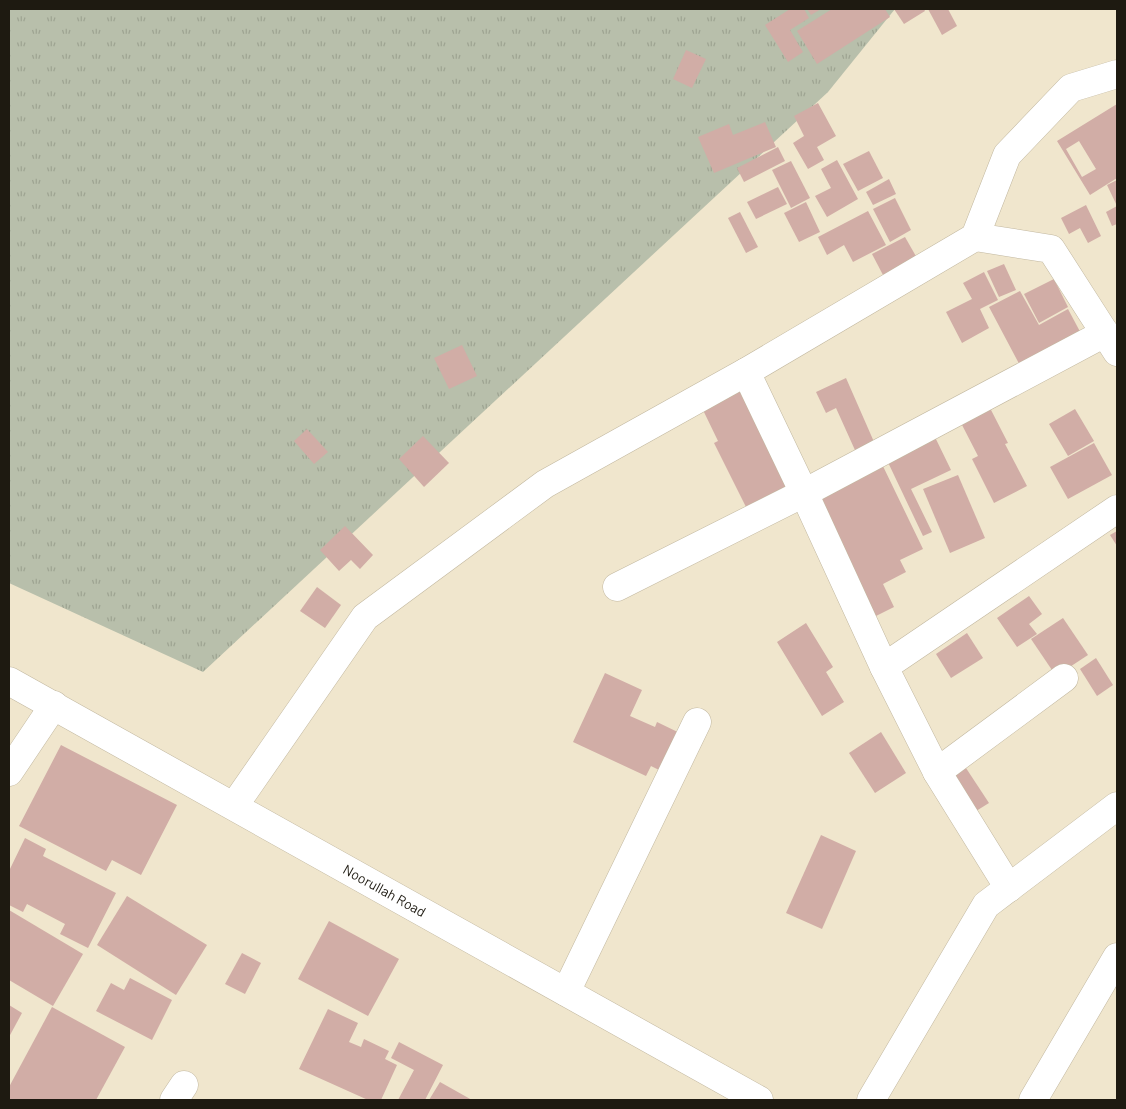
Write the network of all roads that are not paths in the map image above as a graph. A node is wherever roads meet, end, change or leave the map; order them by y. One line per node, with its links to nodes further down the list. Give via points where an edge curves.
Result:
1 (1117, 74): 2 (street, via 1071,88 1007,155)
2 (974, 238): 3 (street, via 1051,249); 4 (street)
3 (1111, 343): 5 (street)
4 (746, 372): 5 (street); 15 (street, via 545,484 365,617)
5 (804, 493): 7 (street); 8 (street)
6 (1117, 509): 8 (street)
7 (617, 587)
8 (884, 667): 14 (street)
9 (1064, 678): 14 (street)
10 (9, 681): 11 (street, Noorullah Road)
11 (54, 705): 13 (street); 15 (street, Noorullah Road)
12 (697, 722): 19 (street)
13 (9, 772)
14 (937, 772): 17 (street)
15 (234, 806): 19 (street, Noorullah Road)
16 (1117, 806): 17 (street)
17 (1010, 888): 21 (street, via 986,905)
18 (1117, 957): 22 (street)
19 (566, 992): 20 (street, Noorullah Road)
20 (759, 1100)
21 (871, 1100)
22 (1033, 1100)

